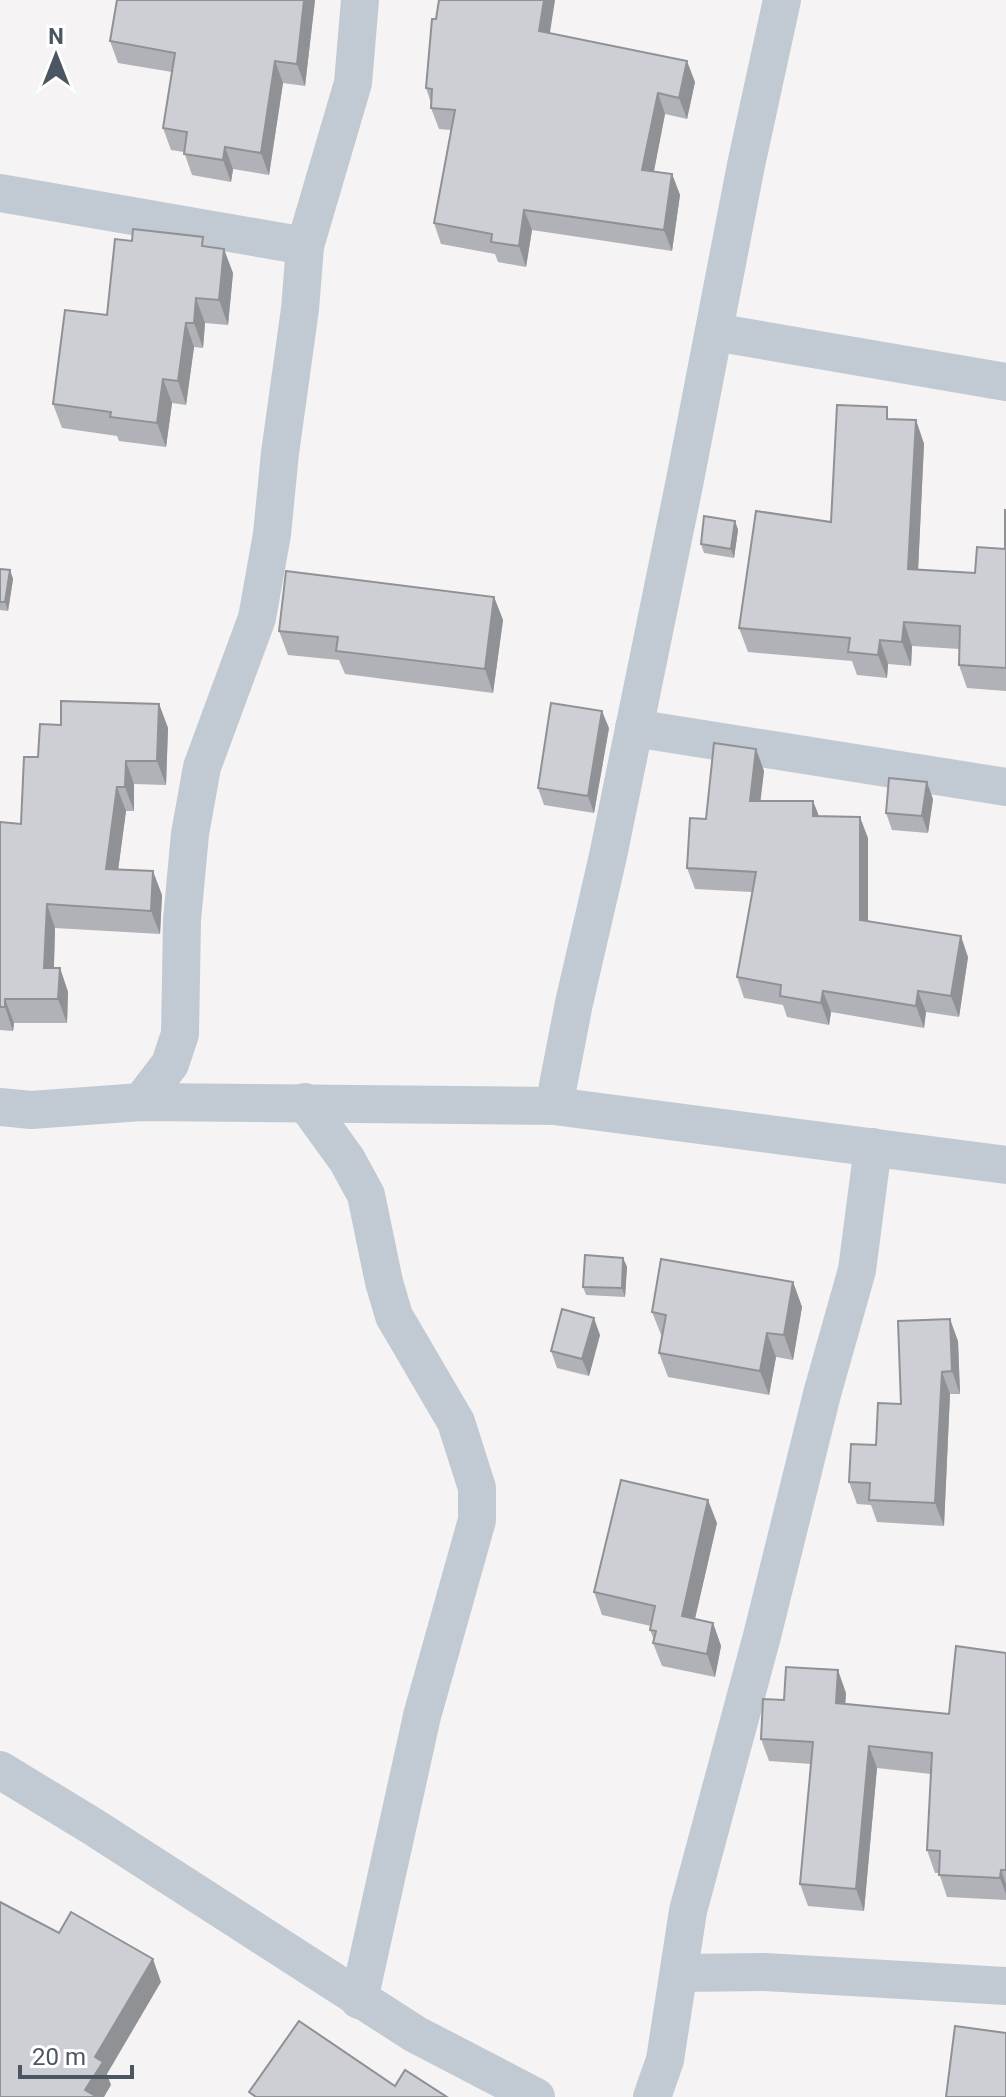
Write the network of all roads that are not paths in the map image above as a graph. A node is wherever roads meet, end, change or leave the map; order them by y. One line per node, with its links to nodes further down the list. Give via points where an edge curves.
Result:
1 (360, 0): 4 (street, via 353,83)
2 (782, 0): 5 (street)
3 (0, 193): 4 (street)
4 (305, 246): 9 (street, via 272,534 257,618 202,767 190,834 180,1034 170,1064)
5 (714, 332): 6 (street); 7 (street)
6 (1006, 382)
7 (634, 728): 8 (street); 11 (street)
8 (1006, 787)
9 (141, 1102): 10 (street); 12 (street, via 31,1110)
10 (305, 1102): 11 (street); 18 (street, via 366,1195 394,1316 456,1422 477,1488 477,1520 422,1716)
11 (554, 1106): 13 (street)
12 (0, 1107)
13 (873, 1147): 14 (street); 16 (street, via 857,1270 688,1911)
14 (1006, 1165)
15 (0, 1770): 18 (street)
16 (680, 1973): 17 (street, via 765,1972); 20 (street, via 665,2060)
17 (1006, 1986)
18 (359, 2000): 19 (street)
19 (536, 2097)
20 (652, 2097)

